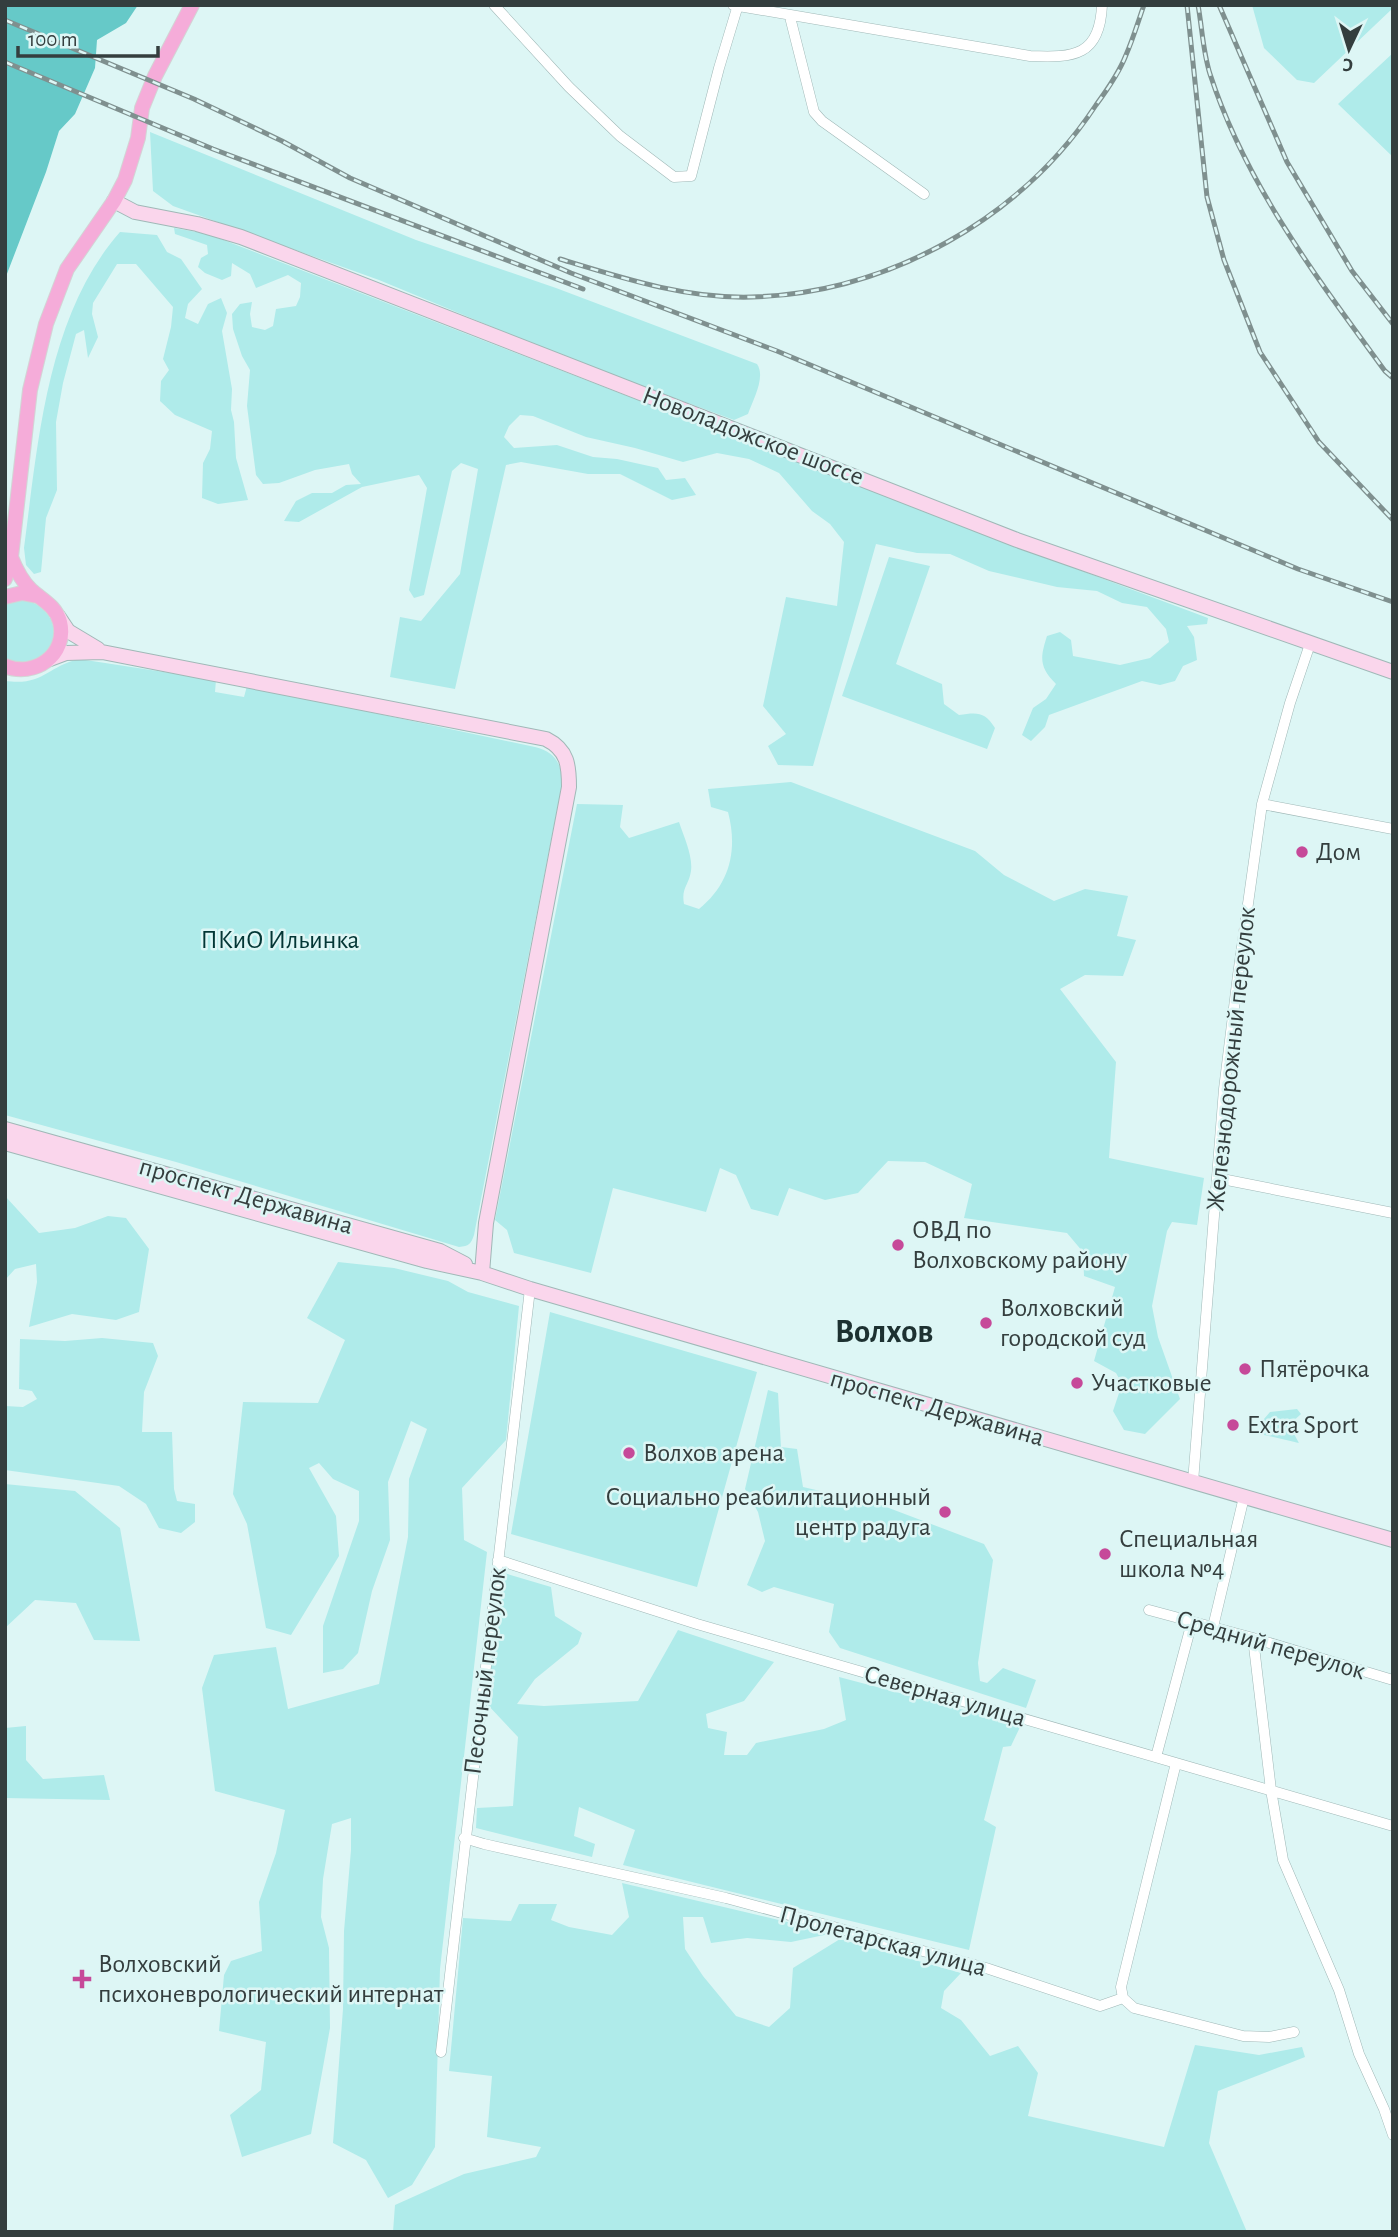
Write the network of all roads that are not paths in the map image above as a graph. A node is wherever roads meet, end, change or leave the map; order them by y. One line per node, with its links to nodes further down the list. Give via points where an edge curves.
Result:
1 (192, 5): 7 (main road, via 142,108 132,160)
2 (494, 5): 4 (street, via 620,136 674,177 691,176)
3 (1102, 5): 5 (street, via 1101,26 1091,44 1074,54 1052,57)
4 (736, 6): 5 (street)
5 (790, 17): 6 (street, via 814,112)
6 (924, 194)
7 (114, 201): 8 (main road, via 67,269 46,324 30,390); 13 (main road, Новоладожское шоссе, via 135,212 241,237 1017,540)
8 (11, 557): 9 (main road); 10 (main road, via 22,580)
9 (5, 579)
10 (38, 596): 11 (main road); 12 (main road)
11 (5, 597)
12 (53, 608): 14 (main road, via 68,631); 15 (main road, via 61,634)
13 (1310, 643): 17 (main road, Новоладожское шоссе); 18 (street, Железнодорожный переулок)
14 (102, 652): 15 (main road, via 66,653); 24 (main road, via 547,740 561,748 569,765 569,787 486,1223)
15 (50, 659): 16 (main road, via 27,670)
16 (5, 666)
17 (1393, 672)
18 (1262, 804): 19 (street); 22 (street, Железнодорожный переулок)
19 (1393, 829)
20 (5, 1129): 24 (main road, проспект Державина, via 440,1251)
21 (5, 1143): 24 (main road, проспект Державина)
22 (1217, 1178): 23 (street); 26 (street, Железнодорожный переулок)
23 (1393, 1213)
24 (482, 1273): 25 (main road, проспект Державина)
25 (530, 1289): 26 (main road, проспект Державина); 29 (street, Песочный переулок)
26 (1193, 1482): 27 (main road, проспект Державина)
27 (1244, 1497): 28 (main road, проспект Державина); 32 (street)
28 (1393, 1540)
29 (498, 1560): 35 (street, Северная улица, via 697,1624); 39 (street, Песочный переулок)
30 (1149, 1610): 31 (street, Средний переулок)
31 (1192, 1622): 32 (street, Средний переулок); 35 (street)
32 (1213, 1627): 33 (street, Средний переулок)
33 (1253, 1638): 34 (street, Средний переулок); 37 (street)
34 (1393, 1680)
35 (1156, 1757): 36 (street, Северная улица)
36 (1176, 1763): 37 (street, Северная улица); 40 (street, via 1121,1987)
37 (1271, 1790): 38 (street, Северная улица); 43 (street, via 1283,1860 1339,1990 1359,2054)
38 (1393, 1826)
39 (464, 1838): 40 (street, Пролетарская улица, via 726,1898 986,1968 1100,2006); 42 (street, Песочный переулок)
40 (1123, 1998): 41 (street, via 1134,2008 1243,2036)
41 (1294, 2032)
42 (441, 2052)
43 (1393, 2134)

